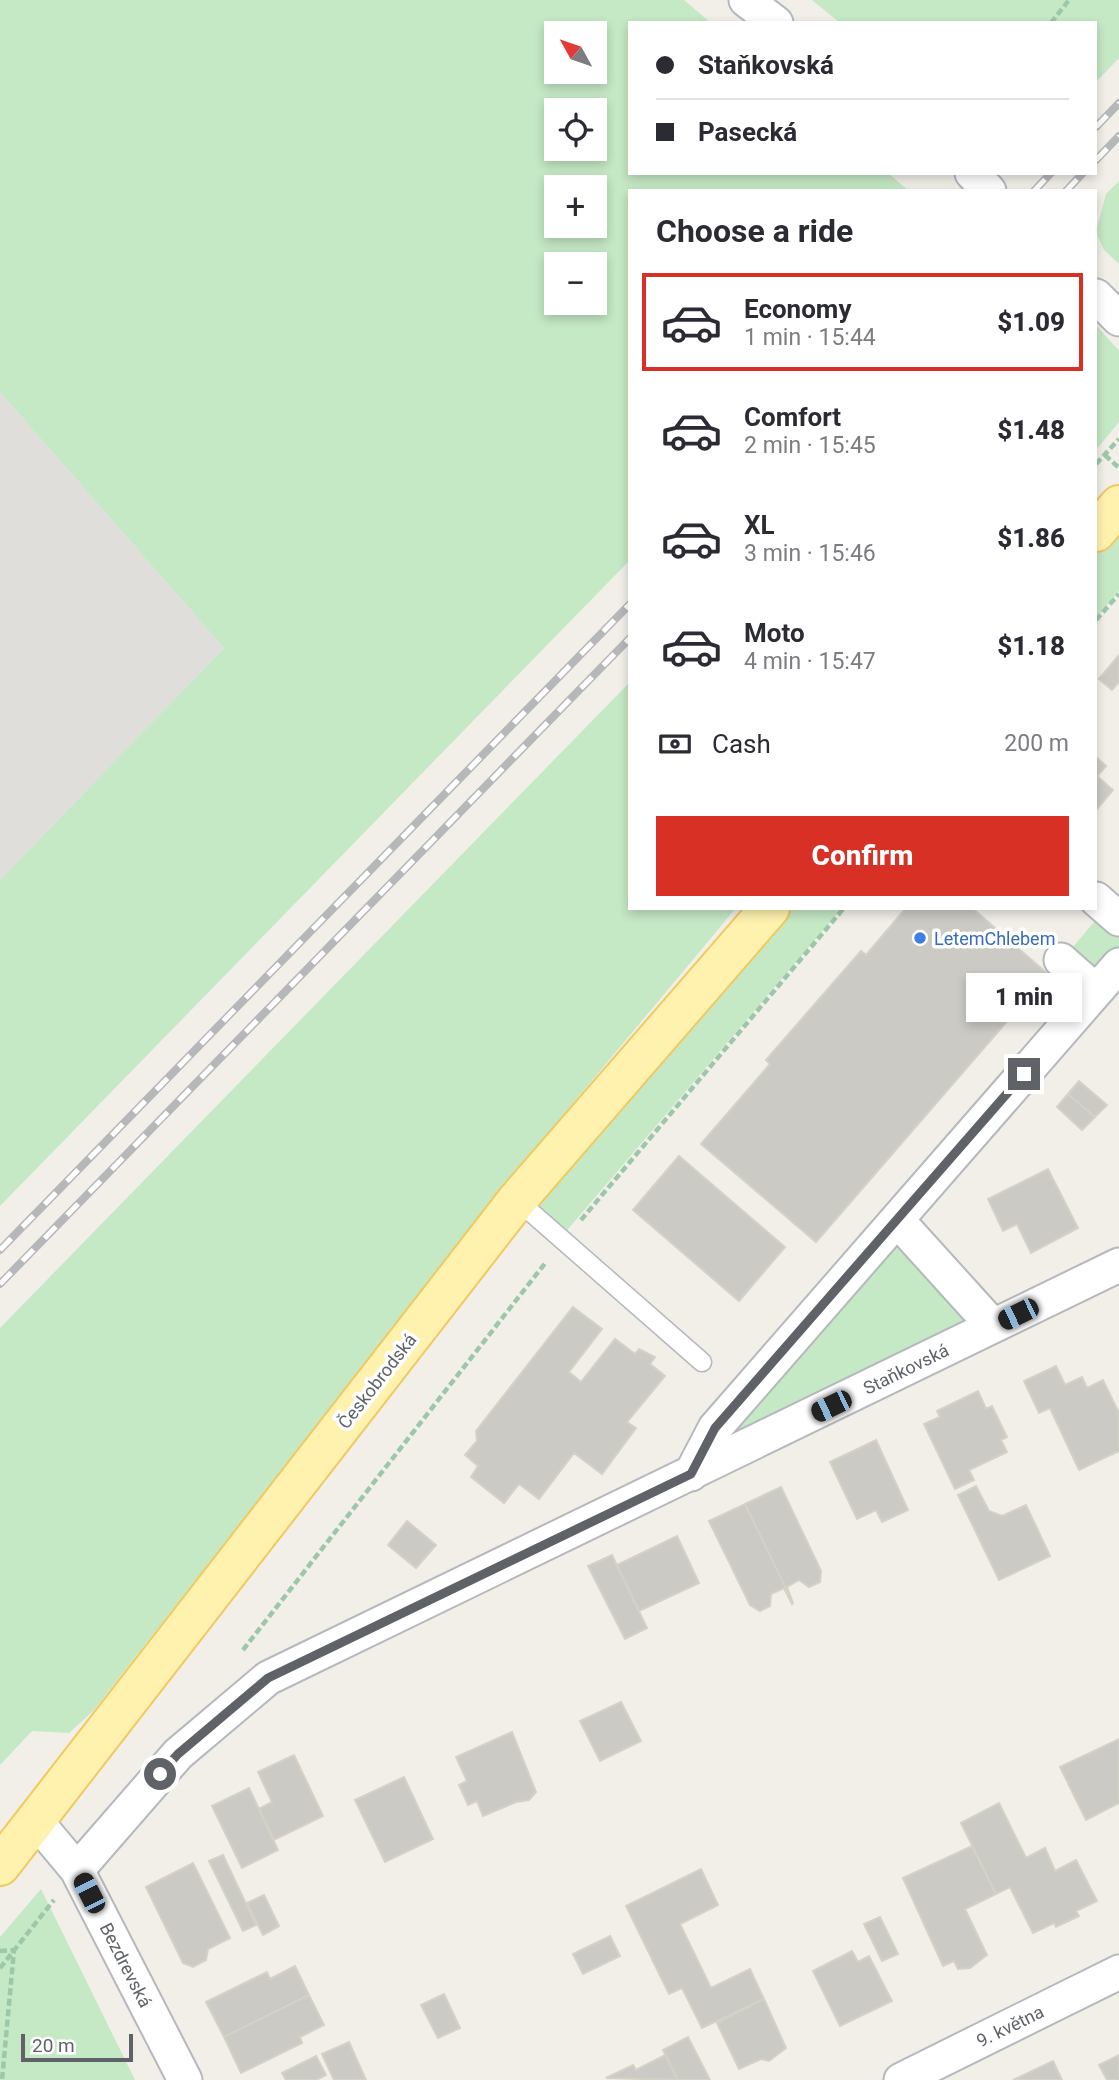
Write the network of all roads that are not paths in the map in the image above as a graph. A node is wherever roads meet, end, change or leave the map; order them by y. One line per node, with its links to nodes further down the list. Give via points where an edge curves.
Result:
1 (746, 0): 2 (street)
2 (773, 21)
3 (973, 175): 4 (street)
4 (987, 189)
5 (1097, 297): 6 (street)
6 (1119, 319)
7 (1119, 505): 8 (main road)
8 (1097, 531)
9 (1097, 900): 11 (street)
10 (768, 910): 15 (main road, Českobrodská)
11 (1119, 919)
12 (1061, 960): 14 (street)
13 (1119, 965): 14 (street)
14 (1096, 991): 16 (street)
15 (517, 1200): 19 (lane); 21 (main road, Českobrodská)
16 (898, 1221): 18 (street); 20 (street, via 715,1428)
17 (1119, 1265): 18 (street, Staňkovská)
18 (993, 1326): 20 (street, Staňkovská)
19 (702, 1362)
20 (691, 1474): 23 (street, Staňkovská, via 268,1678 178,1754)
21 (36, 1821): 22 (main road, Českobrodská); 23 (street, Bezdrevská)
22 (0, 1866)
23 (77, 1870): 25 (street, Bezdrevská)
24 (1119, 1972): 26 (street, 9. května)
25 (185, 2080)
26 (901, 2080)

